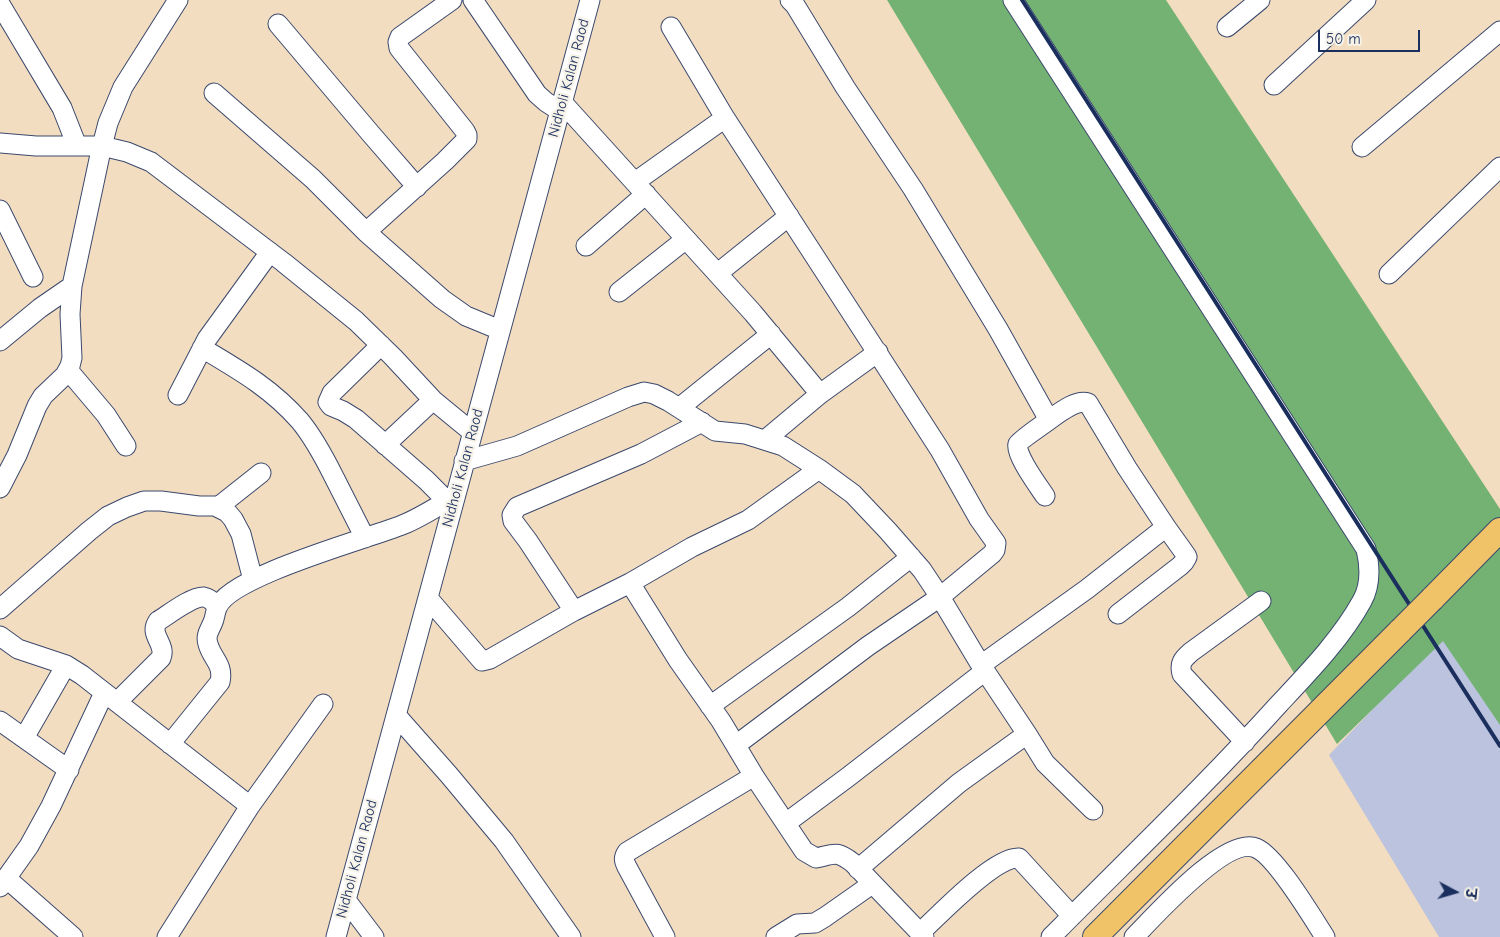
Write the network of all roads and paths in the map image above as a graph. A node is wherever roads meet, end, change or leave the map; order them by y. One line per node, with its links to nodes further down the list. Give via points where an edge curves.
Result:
1 (178, 0): 20 (street, via 123,87)
2 (452, 0): 23 (street, via 400,37 398,42 399,48 467,135 464,143)
3 (473, 0): 16 (street, via 537,94 546,102)
4 (590, 0): 16 (street, Nidholi Kalan Raod)
5 (790, 0): 48 (street, via 913,189)
6 (1013, 0): 84 (street, via 1366,549 1368,583 1363,599 1324,654)
7 (1260, 0): 12 (street)
8 (1366, 0): 14 (street)
9 (0, 4): 19 (street, via 62,108)
10 (278, 24): 23 (street)
11 (671, 27): 17 (street)
12 (1227, 27)
13 (1500, 31): 21 (street)
14 (1274, 85)
15 (214, 93): 27 (street, via 313,179)
16 (561, 106): 24 (street); 37 (street, Nidholi Kalan Raod)
17 (725, 118): 24 (street); 26 (street)
18 (0, 143): 19 (street)
19 (77, 146): 20 (street)
20 (102, 146): 31 (street, via 151,162); 35 (street)
21 (1362, 147)
22 (1500, 167): 33 (street)
23 (417, 187): 27 (street)
24 (641, 188): 28 (street); 30 (street)
25 (0, 210): 29 (street)
26 (789, 216): 32 (street); 42 (street)
27 (366, 232): 37 (street, via 442,299 466,316)
28 (686, 239): 32 (street); 36 (street)
29 (6, 240): 34 (street)
30 (586, 246)
31 (270, 252): 40 (street); 41 (street)
32 (718, 274): 38 (street)
33 (1389, 274)
34 (33, 277)
35 (72, 286): 39 (street); 43 (street, via 72,358)
36 (619, 292)
37 (500, 330): 50 (street, Nidholi Kalan Raod)
38 (770, 334): 44 (street); 47 (street)
39 (0, 341)
40 (381, 345): 46 (street); 52 (street, via 328,400 329,404 349,414)
41 (202, 348): 45 (street); 63 (street, via 251,377 300,421 313,438)
42 (878, 352): 44 (street); 67 (street, via 996,543 992,554)
43 (68, 370): 53 (street, via 106,415); 57 (street, via 37,406)
44 (820, 394): 51 (street)
45 (178, 395)
46 (433, 400): 50 (street); 52 (street)
47 (679, 408): 49 (street); 54 (street, via 644,392 517,446)
48 (1050, 420): 58 (street, via 1020,442 1017,448); 61 (street, via 1076,404 1088,403)
49 (702, 422): 51 (street, via 715,431); 72 (street, via 641,454 514,510 513,521)
50 (472, 432): 54 (street, Nidholi Kalan Raod)
51 (765, 440): 55 (street, via 783,446)
52 (385, 445): 59 (street)
53 (126, 446)
54 (464, 461): 59 (street, Nidholi Kalan Raod)
55 (819, 469): 64 (street, via 853,494); 66 (street, via 748,520 692,547)
56 (260, 473): 60 (street)
57 (0, 488)
58 (1045, 496)
59 (451, 498): 63 (street, via 404,524); 68 (street, Nidholi Kalan Raod)
60 (218, 506): 65 (street, via 231,516 240,534); 71 (street, via 144,501 127,507 108,516 89,531)
61 (1166, 526): 73 (street, via 1186,555 1186,560); 76 (street)
62 (1498, 534): 106 (main road, bridge)
63 (365, 538): 65 (street, via 331,548)
64 (911, 557): 67 (street); 79 (street, via 848,607)
65 (253, 580): 70 (street, via 228,594)
66 (630, 583): 72 (street); 79 (street)
67 (940, 597): 76 (street); 86 (street, via 868,646)
68 (428, 598): 72 (street, via 482,661 490,660); 80 (street, Nidholi Kalan Raod)
69 (1261, 601): 84 (street, via 1191,652 1180,667 1182,674)
70 (217, 606): 77 (street, via 203,597 195,598 158,622 154,633 163,648 162,658); 85 (street, via 207,636 221,668 220,682)
71 (0, 609)
72 (574, 611)
73 (1118, 614)
74 (0, 636): 75 (street, via 18,648)
75 (66, 665): 77 (street); 83 (street)
76 (983, 668): 82 (street); 91 (street)
77 (110, 697): 85 (street); 87 (street)
78 (323, 704): 89 (street)
79 (710, 706): 86 (street)
80 (396, 715): 95 (street, Nidholi Kalan Raod); 102 (street, via 504,841)
81 (0, 721): 83 (street)
82 (1027, 734): 90 (street, via 1045,763); 92 (street, via 959,783)
83 (24, 738): 87 (street)
84 (1245, 742): 96 (street)
85 (170, 744): 89 (street)
86 (736, 745): 88 (street)
87 (68, 770): 93 (street, via 33,838)
88 (754, 776): 91 (street); 103 (street, via 624,856)
89 (250, 806): 99 (street)
90 (1093, 810)
91 (786, 824): 92 (street, via 810,856 843,855)
92 (858, 869): 94 (street)
93 (3, 882): 98 (street)
94 (872, 884): 97 (street); 104 (street, via 826,917 815,923 797,924)
95 (346, 900): 100 (street, Nidholi Kalan Raod); 101 (street)
96 (1072, 916): 97 (street, via 1019,858 1013,858 983,875); 105 (street)
97 (922, 935)
98 (73, 937)
99 (167, 937)
100 (336, 937)
101 (374, 937)
102 (571, 937)
103 (665, 937)
104 (776, 937)
105 (1050, 937)
106 (1095, 937)
107 (1134, 937): 108 (street, via 1182,887 1220,857 1245,846 1255,847 1267,855)
108 (1325, 937)

